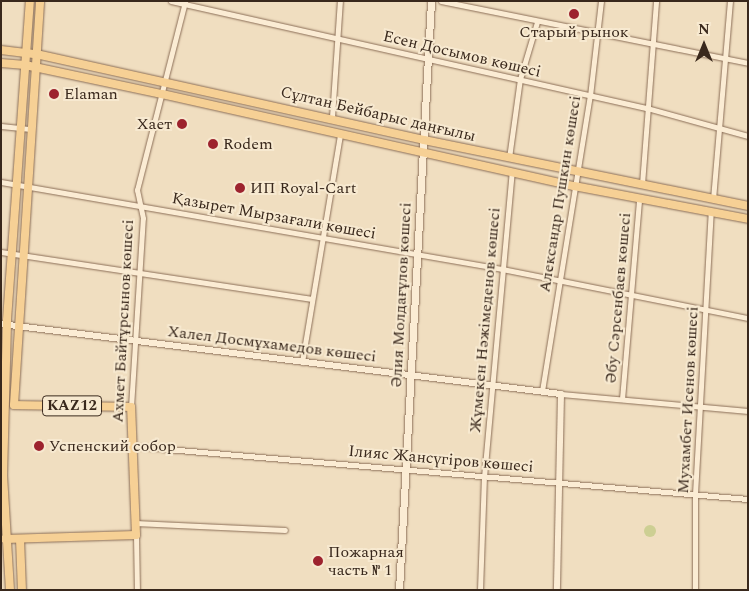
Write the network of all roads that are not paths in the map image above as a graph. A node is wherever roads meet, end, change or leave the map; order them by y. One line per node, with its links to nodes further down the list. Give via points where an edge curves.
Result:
1 (30, 1): 16 (main road)
2 (40, 1): 17 (main road)
3 (170, 1): 10 (street, Есен Досымов көшесі)
4 (340, 1): 13 (street)
5 (431, 1): 19 (main road, Әлия Молдағұлов көшесі)
6 (441, 1): 11 (street)
7 (601, 1): 12 (street, Александр Пушкин көшесі)
8 (656, 1): 14 (street)
9 (730, 1): 18 (street)
10 (185, 3): 13 (street, Есен Досымов көшесі); 25 (street, Ахмет Байтұрсынов көшесі)
11 (537, 22): 12 (street); 24 (street)
12 (596, 31): 14 (street); 27 (street, Александр Пушкин көшесі)
13 (338, 39): 19 (street, Есен Досымов көшесі); 31 (street)
14 (650, 44): 18 (street); 29 (street)
15 (1, 50): 16 (main road, Сұлтан Бейбарыс даңғылы)
16 (26, 52): 17 (main road, Сұлтан Бейбарыс даңғылы); 22 (main road)
17 (36, 54): 23 (main road); 25 (main road, Сұлтан Бейбарыс даңғылы)
18 (724, 57): 21 (street); 33 (street)
19 (427, 58): 24 (street, Есен Досымов көшесі); 38 (main road, Әлия Молдағұлов көшесі)
20 (1, 63): 22 (main road, Сұлтан Бейбарыс даңғылы)
21 (748, 63)
22 (25, 65): 23 (main road, Сұлтан Бейбарыс даңғылы); 34 (main road)
23 (35, 67): 26 (main road, Сұлтан Бейбарыс даңғылы); 35 (main road)
24 (520, 79): 27 (street, Есен Досымов көшесі); 40 (street)
25 (165, 82): 26 (street, Ахмет Байтұрсынов көшесі); 28 (main road, Сұлтан Бейбарыс даңғылы)
26 (162, 94): 30 (main road, Сұлтан Бейбарыс даңғылы); 50 (street, Ахмет Байтұрсынов көшесі, via 137,190)
27 (590, 96): 29 (street, Есен Досымов көшесі); 41 (street, Александр Пушкин көшесі)
28 (250, 100): 30 (main road); 31 (main road, Сұлтан Бейбарыс даңғылы)
29 (647, 108): 33 (street, Есен Досымов көшесі); 45 (street)
30 (247, 113): 36 (main road, Сұлтан Бейбарыс даңғылы)
31 (332, 117): 38 (main road, Сұлтан Бейбарыс даңғылы)
32 (1, 126): 34 (street)
33 (720, 127): 37 (street, Есен Досымов көшесі); 49 (street)
34 (20, 128): 35 (street); 44 (main road)
35 (31, 129): 46 (main road)
36 (340, 134): 39 (main road, Сұлтан Бейбарыс даңғылы); 54 (street)
37 (748, 136)
38 (424, 140): 39 (main road, Әлия Молдағұлов көшесі); 40 (main road, Сұлтан Бейбарыс даңғылы)
39 (423, 154): 42 (main road, Сұлтан Бейбарыс даңғылы); 57 (main road, Әлия Молдағұлов көшесі)
40 (509, 158): 41 (main road, Сұлтан Бейбарыс даңғылы)
41 (578, 171): 45 (main road, Сұлтан Бейбарыс даңғылы); 47 (street, Александр Пушкин көшесі)
42 (512, 172): 47 (main road, Сұлтан Бейбарыс даңғылы); 59 (street, Жұмекен Нәжімеденов көшесі)
43 (1, 182): 44 (street, Қазырет Мырзағали көшесі)
44 (16, 184): 46 (street, Қазырет Мырзағали көшесі); 56 (main road)
45 (642, 184): 49 (main road, Сұлтан Бейбарыс даңғылы)
46 (26, 185): 50 (street, Қазырет Мырзағали көшесі); 58 (main road)
47 (574, 186): 48 (main road, Сұлтан Бейбарыс даңғылы); 61 (street, Александр Пушкин көшесі)
48 (639, 198): 52 (main road, Сұлтан Бейбарыс даңғылы); 62 (street, Әбу Сәрсенбаев көшесі)
49 (714, 199): 51 (main road, Сұлтан Бейбарыс даңғылы)
50 (138, 205): 54 (street, Қазырет Мырзағали көшесі); 60 (street, Ахмет Байтұрсынов көшесі, via 143,218)
51 (748, 206)
52 (711, 212): 53 (main road, Сұлтан Бейбарыс даңғылы); 64 (street, Мухамбет Исенов көшесі)
53 (748, 219)
54 (322, 237): 57 (street, Қазырет Мырзағали көшесі); 63 (street)
55 (1, 252): 56 (street)
56 (11, 253): 58 (street); 66 (main road)
57 (417, 254): 59 (street, Қазырет Мырзағали көшесі); 70 (main road, Әлия Молдағұлов көшесі)
58 (21, 255): 60 (street); 67 (main road)
59 (502, 269): 61 (street, Қазырет Мырзағали көшесі); 71 (street, Жұмекен Нәжімеденов көшесі)
60 (138, 272): 63 (street); 68 (street, Ахмет Байтұрсынов көшесі)
61 (560, 280): 62 (street, Қазырет Мырзағали көшесі); 72 (street, Александр Пушкин көшесі)
62 (631, 294): 64 (street, Қазырет Мырзағали көшесі); 74 (street, Әбу Сәрсенбаев көшесі)
63 (310, 299): 69 (street)
64 (706, 309): 65 (street, Қазырет Мырзағали көшесі); 78 (street, Мухамбет Исенов көшесі)
65 (748, 318)
66 (4, 325): 67 (street, Халел Досмұхамедов көшесі); 75 (main road)
67 (18, 326): 68 (street, Халел Досмұхамедов көшесі); 76 (main road)
68 (134, 340): 69 (street, Халел Досмұхамедов көшесі); 77 (street, Ахмет Байтұрсынов көшесі)
69 (302, 362): 70 (street, Халел Досмұхамедов көшесі)
70 (410, 374): 71 (street, Халел Досмұхамедов көшесі); 81 (main road, Әлия Молдағұлов көшесі)
71 (492, 386): 72 (street, Халел Досмұхамедов көшесі); 82 (street, Жұмекен Нәжімеденов көшесі)
72 (542, 391): 73 (street, Халел Досмұхамедов көшесі)
73 (561, 394): 74 (street, Халел Досмұхамедов көшесі); 83 (street)
74 (622, 400): 78 (street, Халел Досмұхамедов көшесі)
75 (3, 406): 76 (street); 89 (main road)
76 (14, 406): 77 (main road, KAZ12)
77 (131, 407): 80 (main road, Ахмет Байтұрсынов көшесі)
78 (699, 407): 79 (street, Халел Досмұхамедов көшесі); 84 (street, Мухамбет Исенов көшесі)
79 (748, 411)
80 (132, 446): 81 (street, Ілияс Жансүгіров көшесі); 86 (main road, Ахмет Байтұрсынов көшесі)
81 (405, 469): 82 (street, Ілияс Жансүгіров көшесі); 94 (main road, Әлия Молдағұлов көшесі)
82 (484, 478): 83 (street, Ілияс Жансүгіров көшесі); 95 (street, Жұмекен Нәжімеденов көшесі)
83 (558, 484): 84 (street, Ілияс Жансүгіров көшесі); 96 (street)
84 (695, 494): 85 (street, Ілияс Жансүгіров көшесі); 97 (street, Мухамбет Исенов көшесі)
85 (748, 499)
86 (135, 523): 87 (street); 88 (main road, Ахмет Байтұрсынов көшесі)
87 (285, 530)
88 (136, 535): 90 (main road); 93 (street, Ахмет Байтұрсынов көшесі)
89 (3, 539): 90 (main road); 91 (main road)
90 (20, 539): 92 (main road)
91 (10, 590)
92 (22, 590)
93 (137, 590)
94 (399, 590)
95 (480, 590)
96 (557, 590)
97 (694, 590)

